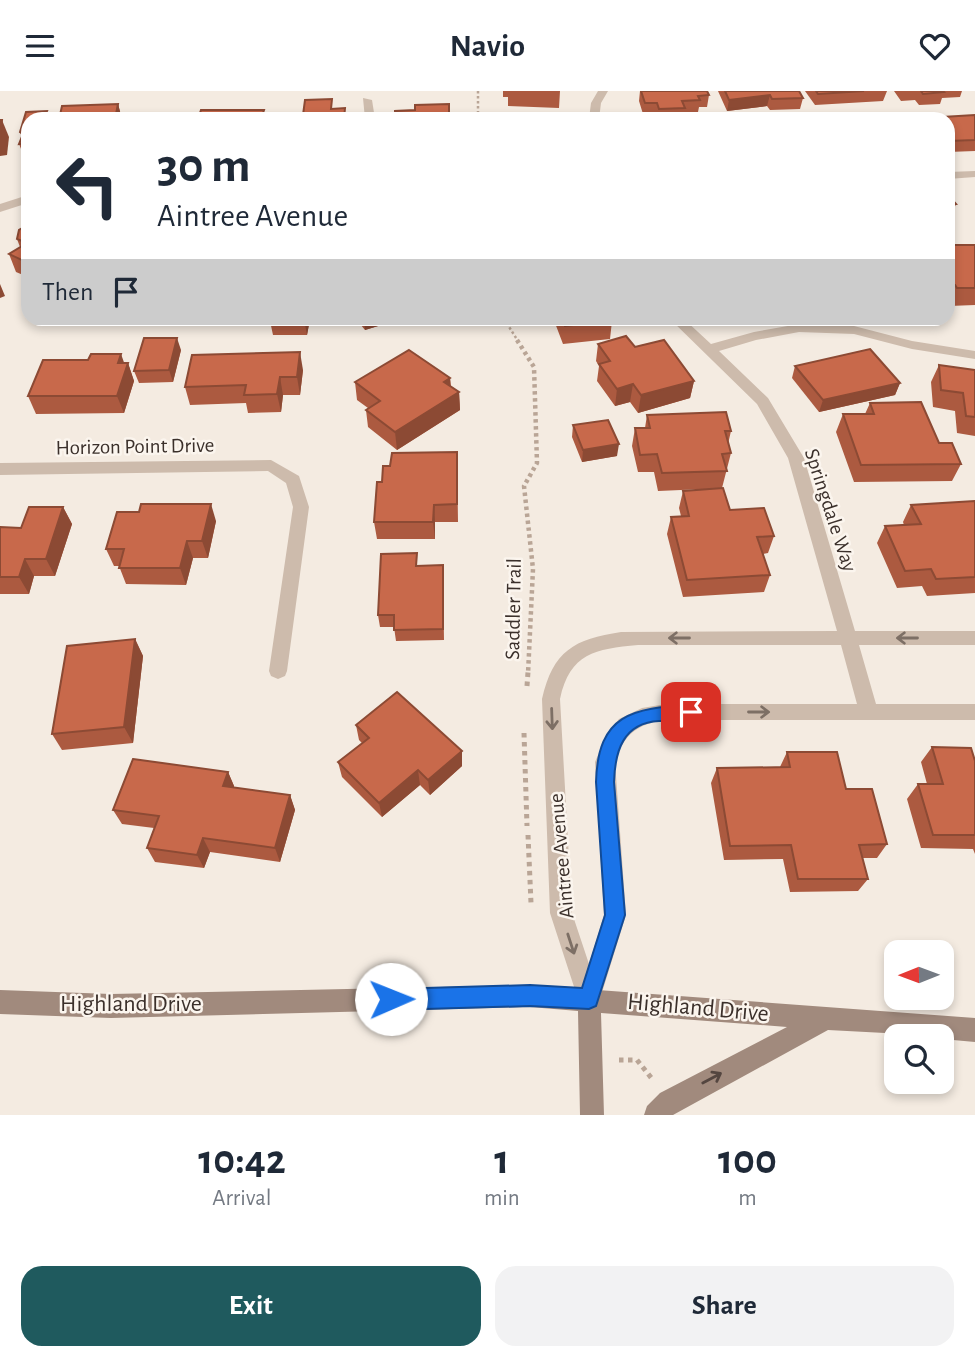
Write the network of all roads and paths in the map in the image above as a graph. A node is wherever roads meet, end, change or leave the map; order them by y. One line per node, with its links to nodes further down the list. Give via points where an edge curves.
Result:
1 (478, 91): 5 (path)
2 (603, 91): 6 (street)
3 (367, 100): 4 (street)
4 (369, 112)
5 (478, 112)
6 (595, 112)
7 (975, 174): 8 (street)
8 (955, 175)
9 (21, 201): 10 (street)
10 (0, 208)
11 (508, 326): 19 (path, Saddler Trail, via 534,367 537,463 524,486 533,569)
12 (685, 326): 13 (street, Springdale Way)
13 (710, 349): 14 (street, via 799,328 854,330); 16 (street, Springdale Way, via 764,401 796,459)
14 (975, 355)
15 (0, 469): 18 (street, Horizon Point Drive, via 271,465 293,480 301,506)
16 (849, 638): 17 (street, Aintree Avenue, one-way to 16); 20 (street, Springdale Way); 24 (street, Aintree Avenue, one-way to 24, via 618,639 583,647 559,667 551,699 561,913)
17 (975, 638)
18 (278, 671)
19 (526, 698)
20 (869, 711): 21 (street); 24 (street, one-way to 20, via 615,915 605,762 621,728 633,719 666,712)
21 (975, 712)
22 (525, 725): 23 (path)
23 (532, 913)
24 (589, 999): 25 (street, Highland Drive, via 530,996 111,1006); 26 (street, Highland Drive); 30 (street)
25 (0, 1002)
26 (828, 1018): 27 (street, Highland Drive); 31 (street, one-way to 26, via 669,1102)
27 (975, 1030)
28 (615, 1060): 29 (path, via 637,1060)
29 (656, 1083)
30 (592, 1115)
31 (656, 1115)

